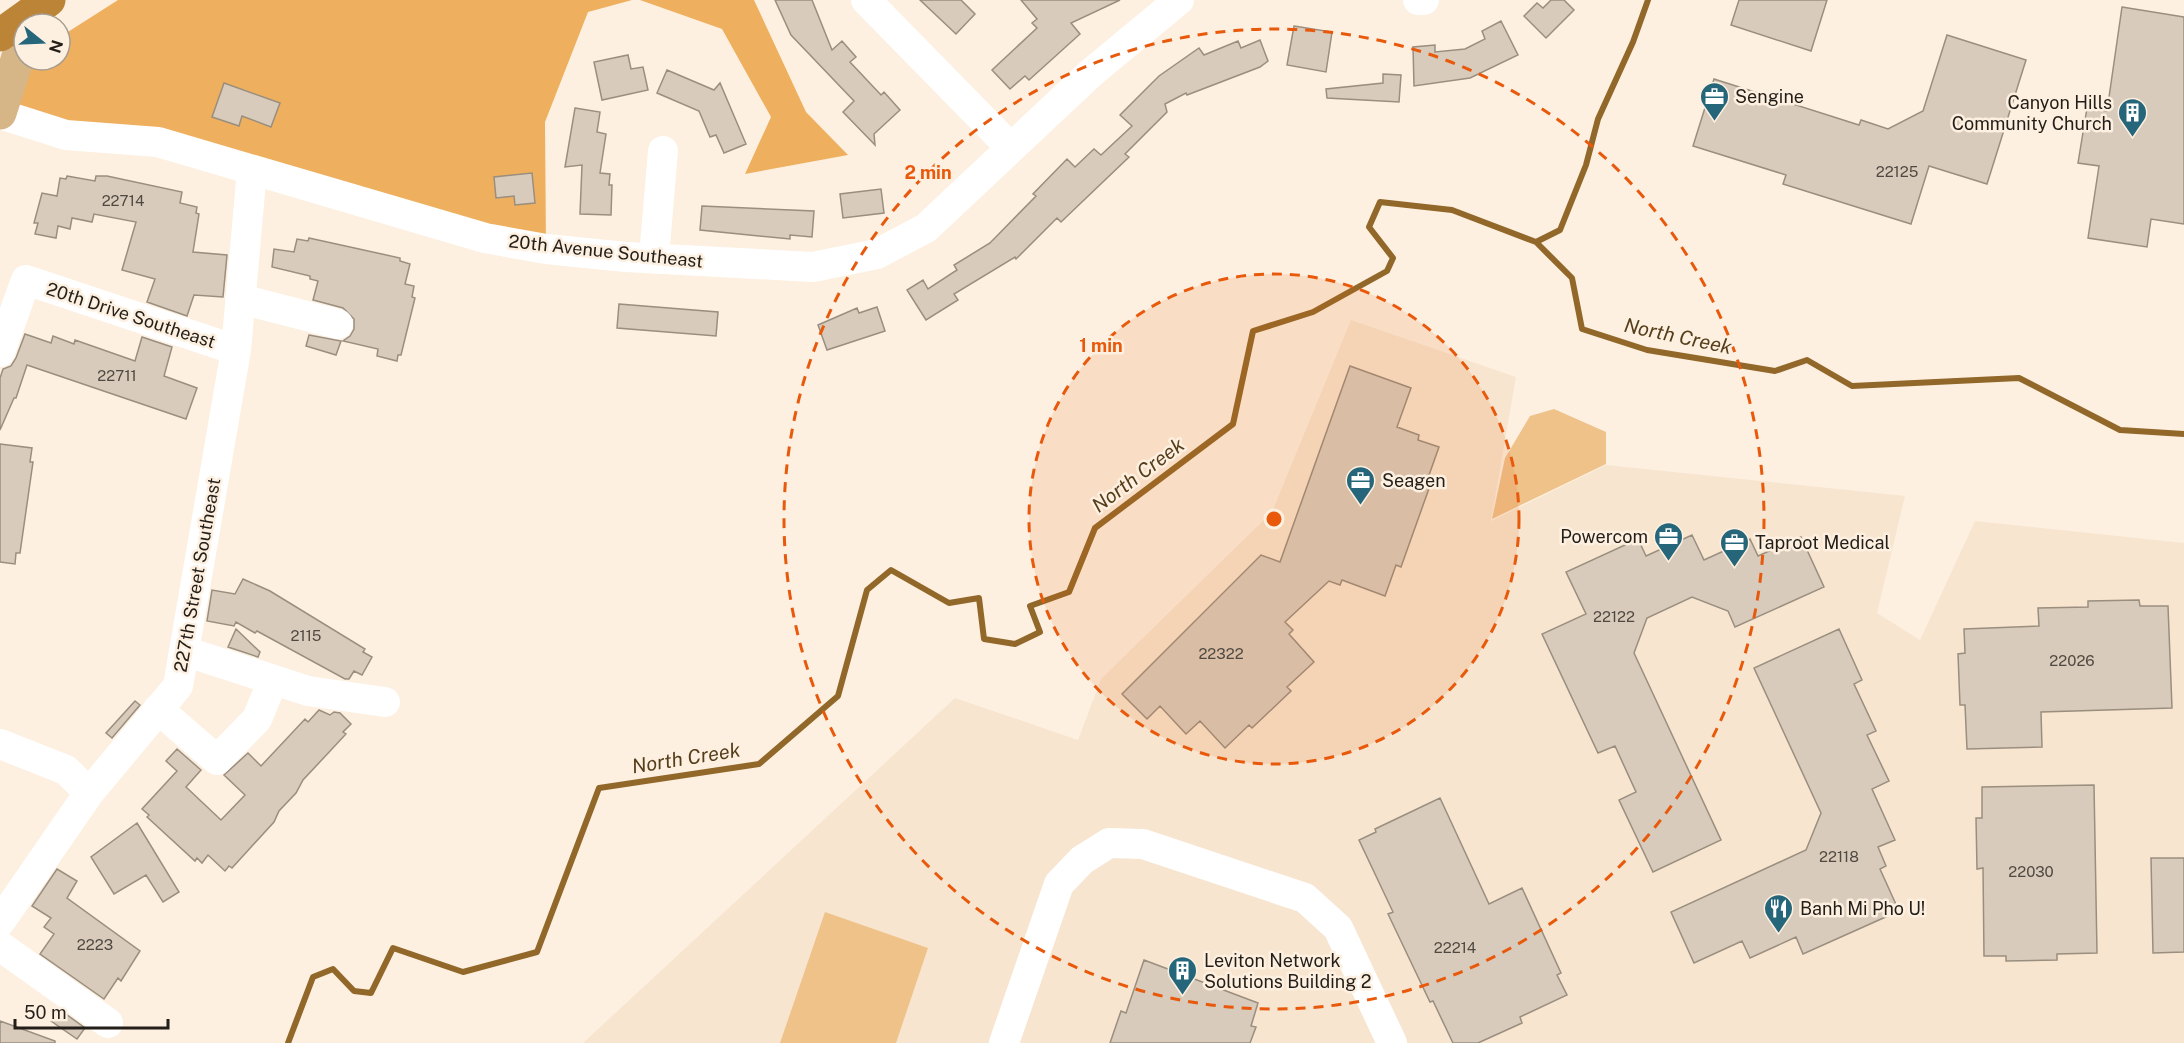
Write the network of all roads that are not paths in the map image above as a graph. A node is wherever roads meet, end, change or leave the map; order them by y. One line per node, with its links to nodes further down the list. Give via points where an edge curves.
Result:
1 (22, 0): 7 (highway)
2 (49, 0): 8 (highway)
3 (866, 0): 11 (street)
4 (1179, 0): 11 (street, 20th Avenue Southeast)
5 (1418, 0): 6 (street)
6 (1424, 0)
7 (0, 16)
8 (0, 35)
9 (13, 72): 10 (main road)
10 (0, 113): 13 (street, 20th Avenue Southeast, via 66,135 158,142)
11 (1010, 147): 14 (street, 20th Avenue Southeast, via 926,228 877,254 813,267)
12 (663, 151): 14 (street)
13 (252, 170): 14 (street, 20th Avenue Southeast, via 485,238 546,249); 15 (street, 227th Street Southeast)
14 (654, 257)
15 (240, 299): 16 (street); 17 (street, 227th Street Southeast)
16 (338, 324)
17 (236, 350): 18 (street, 20th Drive Southeast, via 26,280); 19 (street, 227th Street Southeast)
18 (0, 352)
19 (184, 651): 20 (street); 22 (street, 227th Street Southeast, via 178,686)
20 (273, 680): 21 (street, via 308,691); 22 (street, via 258,718 217,759)
21 (385, 702)
22 (159, 709): 24 (street, 227th Street Southeast)
23 (0, 744): 24 (street, via 66,770)
24 (89, 793): 25 (street, 227th Street Southeast)
25 (0, 922)
26 (0, 946): 27 (street)
27 (108, 1023)
28 (1004, 1043): 29 (street, via 1059,884 1082,860 1109,843 1143,844 1305,898 1338,928)
29 (1392, 1043)

